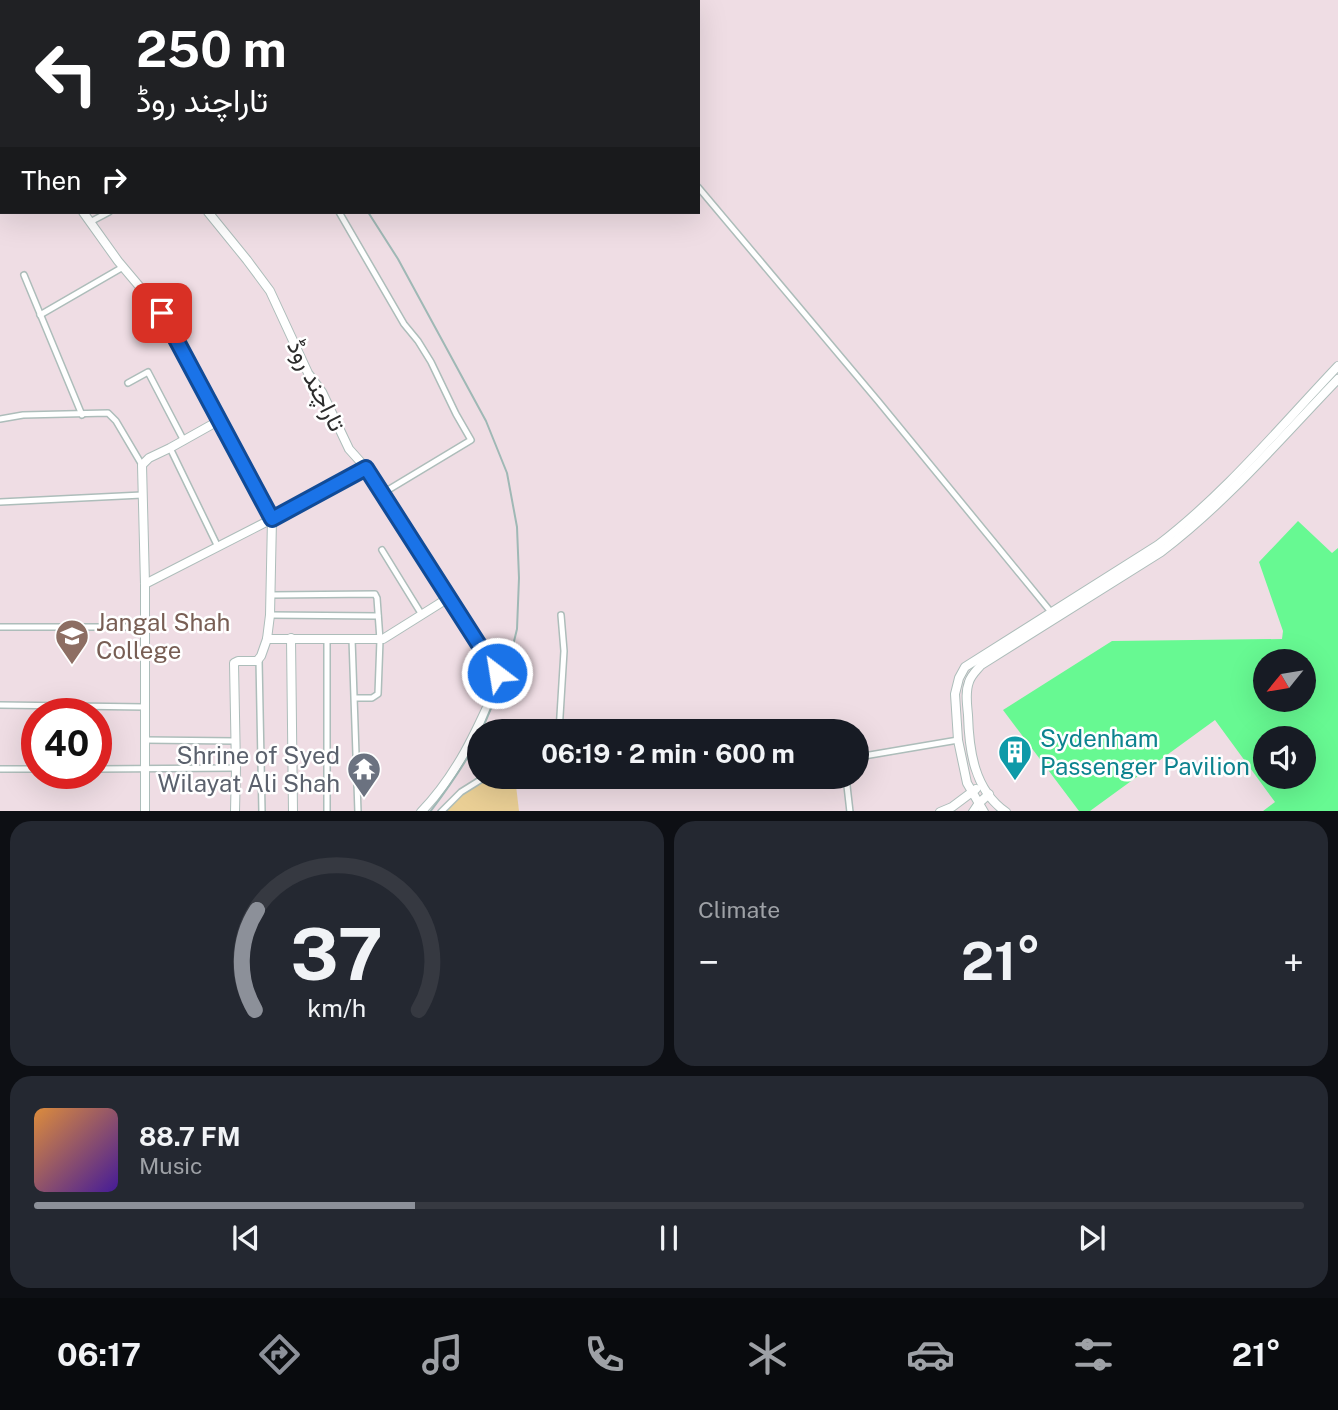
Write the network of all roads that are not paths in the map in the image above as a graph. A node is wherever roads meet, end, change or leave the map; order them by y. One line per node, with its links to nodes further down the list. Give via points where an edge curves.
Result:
1 (700, 189): 29 (street)
2 (84, 214): 6 (street)
3 (105, 214): 6 (street)
4 (210, 214): 19 (street, تاراچند روڈ, via 270,291 349,449)
5 (340, 214): 20 (street, via 431,362 471,440)
6 (90, 222): 7 (street)
7 (123, 267): 9 (street); 15 (street, via 166,318)
8 (24, 275): 9 (street)
9 (40, 315): 13 (street)
10 (1338, 366): 29 (street, via 1185,524)
11 (1338, 379): 55 (street, via 1179,539 981,665 969,681 967,694 969,745)
12 (128, 383): 16 (street, via 148,372)
13 (82, 415): 14 (street); 18 (street, via 113,416)
14 (0, 419)
15 (220, 420): 16 (street); 23 (street)
16 (184, 441): 17 (street)
17 (170, 448): 18 (street); 24 (street)
18 (142, 465): 21 (street)
19 (366, 468): 20 (street, تاراچند روڈ); 23 (street)
20 (383, 493): 28 (street, تاراچند روڈ)
21 (142, 495): 22 (street); 26 (street)
22 (0, 502)
23 (272, 519): 24 (street); 27 (street)
24 (218, 547): 26 (street)
25 (382, 550): 31 (street)
26 (145, 584): 35 (street)
27 (271, 594): 30 (street); 33 (street, via 373,593)
28 (450, 597): 31 (street); 67 (street, تاراچند روڈ, via 495,668 498,683 463,756)
29 (1051, 612): 47 (street, via 965,667 955,694)
30 (270, 615): 33 (street); 37 (street)
31 (422, 615): 40 (street)
32 (561, 615): 45 (street)
33 (378, 616): 40 (street)
34 (0, 626): 35 (street)
35 (145, 627): 44 (street)
36 (291, 638): 37 (street); 38 (street); 64 (street)
37 (267, 639): 41 (street)
38 (327, 639): 39 (street); 65 (street)
39 (352, 639): 40 (street); 42 (street)
40 (380, 640): 42 (street, via 378,694)
41 (259, 660): 48 (street, via 234,663); 63 (street)
42 (355, 698): 66 (street)
43 (0, 705): 44 (street)
44 (145, 707): 46 (street)
45 (560, 719)
46 (145, 740): 48 (street); 54 (street)
47 (958, 740): 49 (street); 58 (street)
48 (235, 741): 50 (street)
49 (869, 755)
50 (236, 768): 54 (street); 62 (street)
51 (0, 769): 52 (street)
52 (21, 769)
53 (112, 769): 54 (street)
54 (145, 769): 61 (street)
55 (982, 785): 58 (street); 59 (street)
56 (467, 788): 68 (street)
57 (847, 789): 69 (street)
58 (971, 792): 60 (street); 70 (street)
59 (989, 794): 60 (street); 73 (street)
60 (979, 803): 71 (street); 72 (street)
61 (145, 811)
62 (235, 811)
63 (262, 811)
64 (293, 811)
65 (327, 811)
66 (358, 811)
67 (421, 811)
68 (441, 811)
69 (850, 811)
70 (940, 811)
71 (973, 811)
72 (984, 811)
73 (1006, 811)

